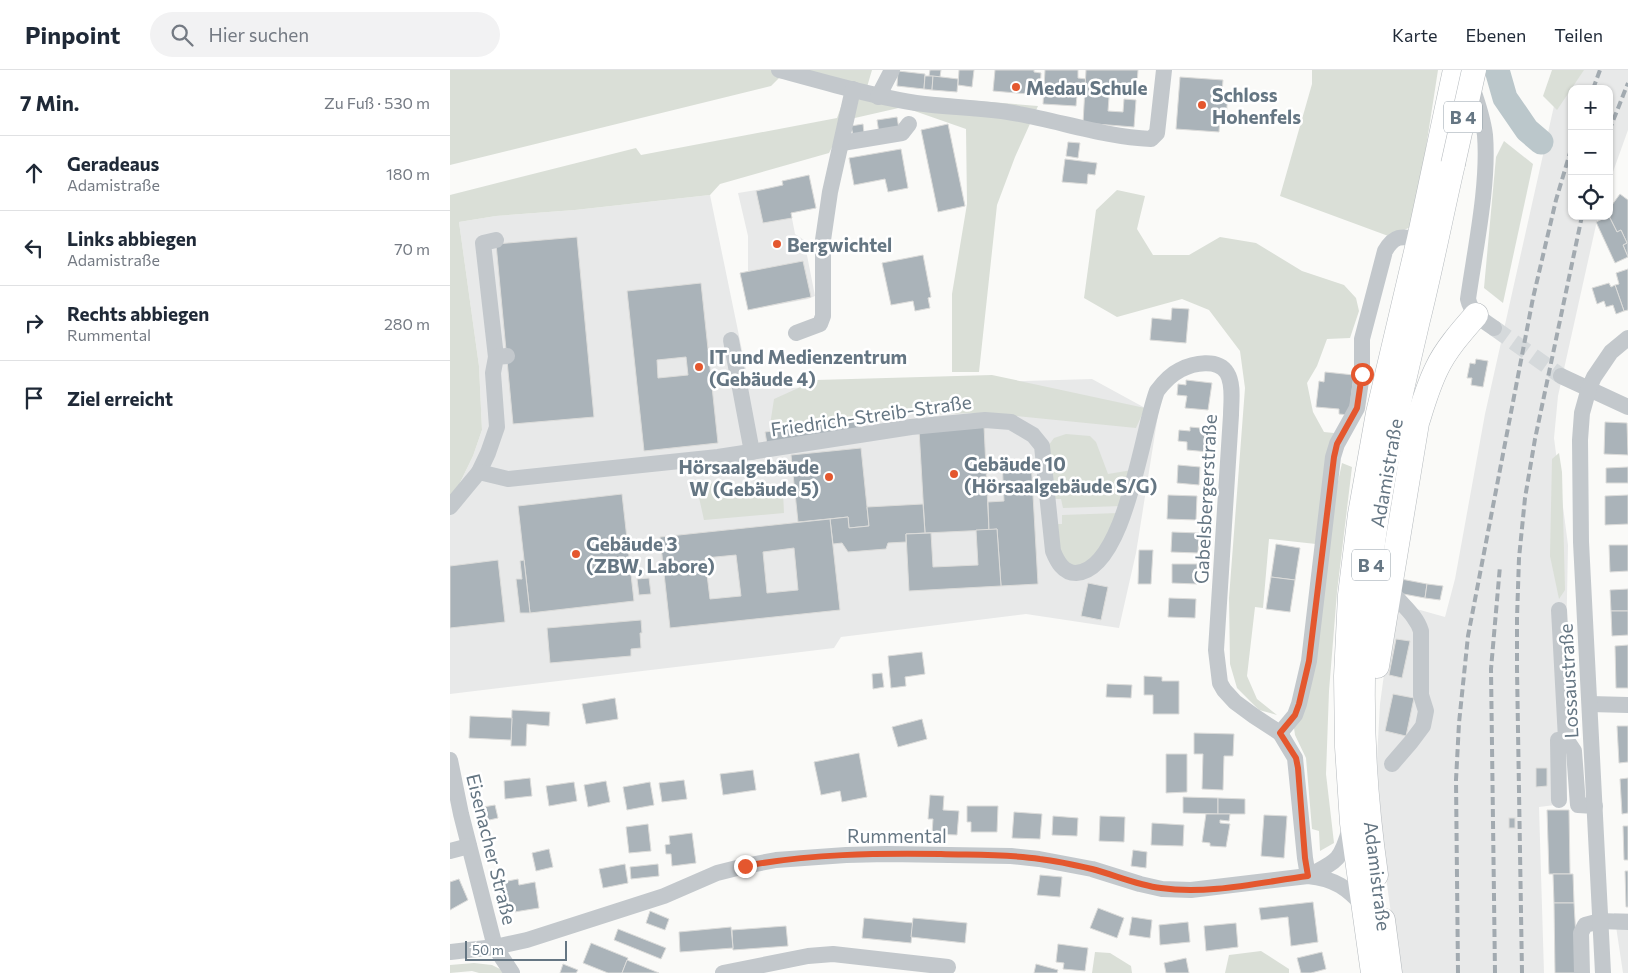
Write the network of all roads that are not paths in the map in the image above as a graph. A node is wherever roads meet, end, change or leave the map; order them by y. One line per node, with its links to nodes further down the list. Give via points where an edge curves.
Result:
1 (779, 70): 7 (street)
2 (892, 70): 8 (street)
3 (1164, 70): 8 (street, via 1157,133 1150,138 1080,128 1018,113 918,104)
4 (1455, 70): 11 (highway, Adamistraße / B 4)
5 (1466, 70): 14 (street, via 1484,133 1485,152 1483,192 1468,299 1469,305)
6 (1474, 70): 11 (highway, Adamistraße / B 4, bridge)
7 (853, 89): 8 (street); 10 (street)
8 (878, 96)
9 (909, 124): 10 (street, via 902,133)
10 (842, 143): 15 (street, via 830,192 824,240 823,316 820,324)
11 (1444, 163): 12 (highway, Adamistraße / B 4); 33 (highway, Adamistraße / B 4, via 1377,517 1367,595)
12 (1418, 239): 31 (street, via 1395,238 1385,251 1362,339 1362,374 1357,408 1337,444 1334,457 1303,695 1295,715); 38 (highway, Adamistraße / B 4, via 1371,452 1350,595 1346,729)
13 (496, 240): 23 (street, via 483,244 502,357 493,373 497,427)
14 (1485, 321): 25 (highway, via 1461,332 1428,387 1417,423)
15 (796, 333)
16 (1628, 338): 19 (street, Lossaustraße, via 1611,352)
17 (731, 340): 22 (street)
18 (1561, 376): 19 (street)
19 (1589, 388): 20 (street); 29 (street, Lossaustraße, via 1582,413 1580,440 1581,542)
20 (1628, 407)
21 (1151, 411): 22 (street, Friedrich-Streib-Straße, via 1125,509 1114,537 1092,567 1072,573 1059,564 1053,551 1042,446 1033,435 1011,422 985,420 911,428); 31 (street, Gabelsbergerstraße, via 1157,391 1180,370 1196,364 1210,364 1228,374 1231,415 1216,650 1220,683 1235,702)
22 (752, 452): 23 (street, Friedrich-Streib-Straße, via 508,479)
23 (479, 472): 24 (street)
24 (450, 507)
25 (1389, 588): 27 (street); 28 (highway)
26 (1559, 610): 32 (street)
27 (1409, 612): 28 (street, via 1396,614); 35 (street, via 1418,621 1421,631 1421,695 1426,711 1423,726)
28 (1383, 627): 33 (highway)
29 (1590, 704): 30 (street); 37 (street, Lossaustraße)
30 (1628, 705)
31 (1280, 733): 41 (street, via 1296,758 1298,768)
32 (1566, 739): 36 (street, via 1558,740); 37 (street, via 1574,751 1578,805)
33 (1364, 749): 51 (highway, Adamistraße / B 4, via 1373,850)
34 (450, 760): 39 (street, Eisenacher Straße)
35 (1392, 764)
36 (1558, 800)
37 (1595, 806): 43 (street, Lossaustraße)
38 (1352, 822): 41 (street, Rummental, via 1338,860); 42 (highway, Adamistraße / B 4)
39 (469, 846): 40 (street); 45 (street, Eisenacher Straße)
40 (450, 851)
41 (1308, 876): 42 (street, Rummental, via 1338,883); 45 (street, Rummental, via 1191,890 1162,889 1039,858 887,854 776,860 717,873 655,898 527,940)
42 (1365, 907): 50 (highway, Adamistraße / B 4)
43 (1600, 921): 44 (street); 52 (street, via 1589,922 1582,928); 53 (street, Lossaustraße)
44 (1628, 922)
45 (495, 947): 46 (street, Rummental); 48 (street, Eisenacher Straße)
46 (450, 952)
47 (948, 967): 49 (street, via 833,954)
48 (512, 973)
49 (724, 973)
50 (1373, 973)
51 (1390, 973)
52 (1582, 973)
53 (1603, 973)

